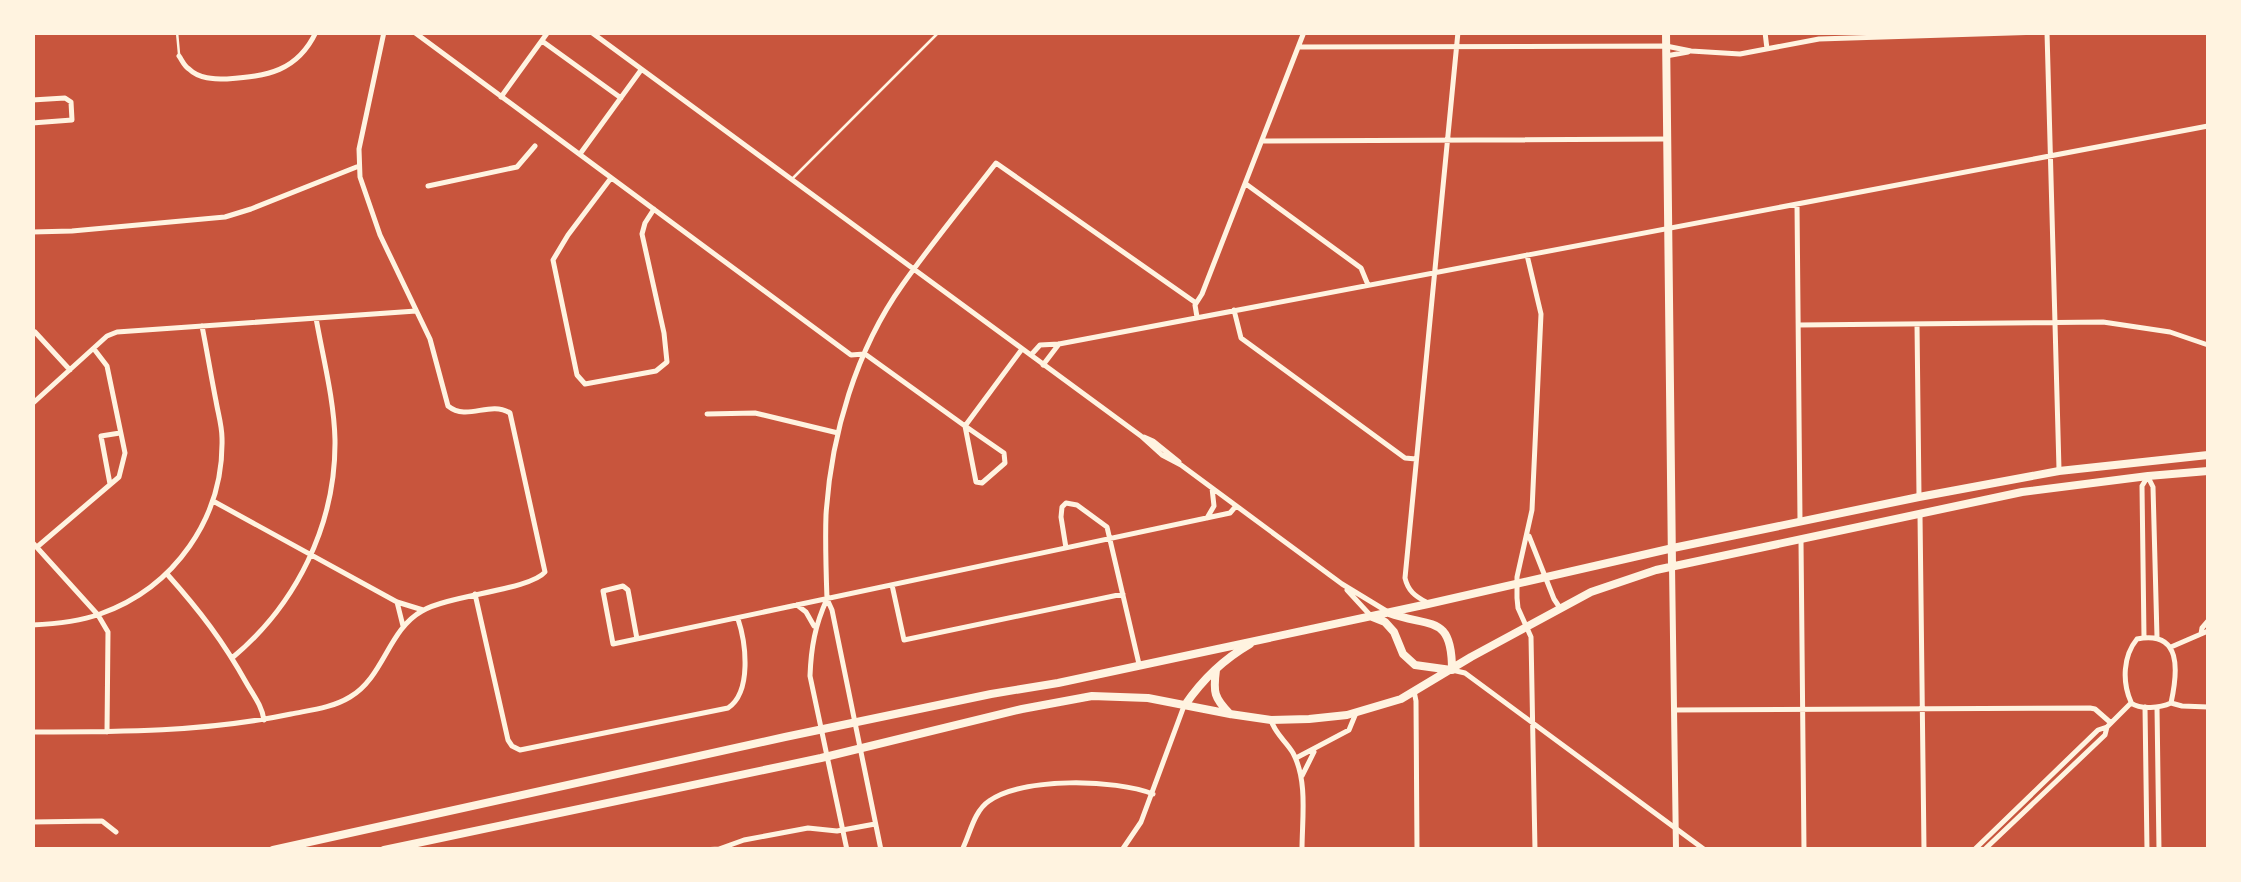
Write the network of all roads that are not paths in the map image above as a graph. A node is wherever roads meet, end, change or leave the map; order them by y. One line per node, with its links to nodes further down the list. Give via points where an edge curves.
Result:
1 (177, 32): 20 (lane)
2 (316, 32): 20 (street, via 303,54 267,75 210,80 190,71)
3 (384, 32): 33 (street)
4 (414, 32): 22 (street)
5 (548, 32): 15 (street)
6 (591, 32): 21 (street)
7 (939, 32): 35 (lane)
8 (1304, 32): 16 (street)
9 (1458, 32): 17 (street)
10 (1666, 32): 19 (main road)
11 (1766, 32): 18 (street)
12 (2038, 32): 14 (street)
13 (2048, 32): 32 (street)
14 (1872, 34): 18 (street)
15 (542, 41): 22 (street); 23 (street)
16 (1298, 47): 17 (street); 29 (street)
17 (1456, 47): 19 (street); 28 (street)
18 (1766, 49): 19 (street)
19 (1666, 51): 27 (main road)
20 (179, 56)
21 (642, 70): 23 (street); 35 (street)
22 (501, 97): 31 (street)
23 (621, 98): 31 (street)
24 (32, 100): 25 (street, via 66,98 72,120)
25 (32, 123)
26 (2208, 126): 32 (street)
27 (1667, 139): 28 (street); 40 (main road)
28 (1447, 140): 29 (street); 44 (street)
29 (1262, 142): 36 (street)
30 (536, 146): 37 (street, via 517,166)
31 (580, 154): 34 (street)
32 (2051, 155): 38 (street); 51 (street)
33 (358, 166): 41 (street, via 224,217); 48 (street)
34 (612, 178): 39 (street); 39 (street, via 553,260 577,375 587,385 656,371 667,362 642,234)
35 (791, 180): 43 (street)
36 (1246, 184): 45 (street, via 1361,268); 46 (street)
37 (428, 186)
38 (1797, 204): 40 (street); 53 (street)
39 (654, 210): 60 (street, via 851,355)
40 (1669, 228): 42 (street); 88 (main road)
41 (32, 232)
42 (1527, 255): 44 (street); 83 (street, via 1540,314)
43 (914, 270): 46 (street, via 996,163); 59 (street); 60 (street)
44 (1434, 272): 45 (street); 70 (street)
45 (1368, 285): 47 (street)
46 (1196, 303): 49 (street)
47 (1234, 310): 49 (street); 70 (street, via 1240,338 1405,458)
48 (416, 311): 50 (street); 96 (street, via 453,411 510,413 545,572)
49 (1196, 317): 56 (street)
50 (316, 318): 54 (street); 89 (street, via 335,445)
51 (2054, 322): 52 (street); 57 (street, via 2146,327); 73 (street)
52 (1917, 324): 53 (street); 77 (street)
53 (1799, 325): 82 (street)
54 (202, 326): 58 (street, via 117,332); 78 (street, via 222,437)
55 (35, 332): 63 (street)
56 (1059, 344): 61 (street, via 1040,345); 62 (street)
57 (2208, 346)
58 (94, 349): 63 (street); 67 (street, via 108,366)
59 (1022, 349): 61 (street); 66 (street)
60 (865, 354): 66 (street); 68 (street)
61 (1031, 355): 62 (street)
62 (1044, 366): 76 (street)
63 (70, 370): 64 (street)
64 (32, 404)
65 (708, 414): 68 (street, via 755,412)
66 (965, 426): 66 (street, via 976,482 982,483 1006,463 1004,453)
67 (120, 432): 75 (street, via 126,453); 75 (street, via 101,436)
68 (838, 432): 98 (street, via 826,513)
69 (2208, 455): 71 (main road)
70 (1416, 459): 100 (street, via 1405,578)
71 (2146, 460): 73 (main road); 74 (main road)
72 (2208, 471): 74 (main road)
73 (2059, 472): 77 (main road)
74 (2148, 476): 80 (main road); 115 (street, via 2142,486); 116 (street)
75 (110, 484): 86 (street)
76 (1212, 488): 79 (street); 81 (street)
77 (1919, 497): 80 (main road); 82 (main road)
78 (214, 501): 89 (street); 91 (street)
79 (1236, 506): 81 (street); 93 (street)
80 (1920, 512): 85 (main road); 131 (street)
81 (1207, 518): 84 (street)
82 (1800, 522): 85 (main road); 88 (main road)
83 (1528, 534): 92 (street); 94 (street)
84 (1111, 538): 87 (street); 87 (street, via 1107,527 1066,503); 97 (street)
85 (1801, 538): 90 (main road); 133 (street)
86 (34, 544): 105 (street)
87 (1066, 548): 95 (street)
88 (1672, 548): 90 (main road); 92 (main road)
89 (312, 554): 99 (street); 120 (street, via 274,618)
90 (1672, 566): 102 (main road); 132 (street)
91 (167, 574): 105 (street, via 131,602); 120 (street)
92 (1546, 577): 94 (main road); 102 (street)
93 (1342, 584): 104 (street); 106 (street)
94 (1517, 584): 100 (main road); 111 (street)
95 (892, 585): 97 (street, via 904,640); 98 (street)
96 (475, 594): 103 (street); 107 (street, via 508,740 520,750 728,708 742,688 745,640)
97 (1123, 594): 121 (street)
98 (827, 599): 101 (street); 112 (street); 138 (street)
99 (398, 602): 103 (street); 110 (street)
100 (1428, 604): 104 (main road)
101 (797, 606): 107 (street); 112 (street)
102 (1560, 608): 111 (main road)
103 (422, 610): 110 (street)
104 (1388, 612): 106 (main road); 123 (main road, via 1440,627 1450,639)
105 (98, 615): 109 (street); 143 (street, via 108,632)
106 (1370, 616): 118 (main road); 123 (main road, via 1385,622 1415,665)
107 (738, 618): 117 (street)
108 (2208, 621): 114 (street)
109 (32, 625)
110 (403, 626): 136 (street, via 367,684 352,696)
111 (1527, 626): 123 (main road); 139 (street)
112 (815, 627): 141 (street, via 810,676)
113 (2208, 630): 114 (street)
114 (2201, 634): 119 (street)
115 (2144, 637): 116 (street); 125 (street, via 2126,657)
116 (2157, 637): 119 (street)
117 (637, 638): 117 (street, via 626,587 603,591 613,644)
118 (1263, 638): 121 (main road); 122 (main road)
119 (2171, 646): 126 (street)
120 (232, 658): 136 (street)
121 (1139, 665): 138 (main road)
122 (1216, 670): 127 (main road); 135 (main road, via 1214,690)
123 (1452, 670): 124 (main road); 139 (street)
124 (1414, 691): 134 (main road); 167 (street)
125 (2131, 702): 129 (street); 140 (street)
126 (2171, 703): 128 (street); 130 (street)
127 (1184, 705): 135 (main road); 144 (main road, via 1092,696); 149 (street)
128 (2208, 706)
129 (2145, 707): 130 (street); 151 (street)
130 (2157, 707): 152 (street)
131 (1921, 709): 133 (street); 140 (street, via 2090,708); 172 (street)
132 (1674, 710): 133 (street); 155 (street)
133 (1802, 710): 171 (street)
134 (1356, 712): 137 (main road); 145 (street, via 1350,730)
135 (1230, 714): 137 (main road)
136 (264, 720): 143 (street)
137 (1271, 720): 147 (street)
138 (856, 722): 141 (main road); 144 (street)
139 (1534, 724): 155 (street); 168 (street)
140 (2109, 725): 150 (street)
141 (821, 730): 146 (street); 159 (main road)
142 (32, 732): 143 (street)
143 (107, 732)
144 (862, 748): 146 (main road); 154 (street)
145 (1314, 750): 147 (street); 148 (street)
146 (827, 756): 156 (street); 160 (main road)
147 (1296, 758): 148 (street)
148 (1302, 776): 166 (street)
149 (1152, 794): 164 (street, via 1080,782 1020,789 988,801); 165 (street)
150 (2024, 806): 173 (street); 174 (street)
151 (2147, 820): 152 (street); 175 (street)
152 (2159, 820): 176 (street)
153 (32, 822): 157 (street, via 102,821)
154 (876, 824): 156 (street); 163 (street)
155 (1676, 829): 169 (street); 170 (street)
156 (843, 831): 158 (street, via 808,828); 162 (street)
157 (116, 832)
158 (719, 849): 161 (street)
159 (273, 850)
160 (384, 850)
161 (702, 850)
162 (847, 850)
163 (882, 850)
164 (962, 850)
165 (1122, 850)
166 (1302, 850)
167 (1417, 850)
168 (1535, 850)
169 (1676, 850)
170 (1705, 850)
171 (1804, 850)
172 (1924, 850)
173 (1974, 850)
174 (1984, 850)
175 (2147, 850)
176 (2159, 850)

